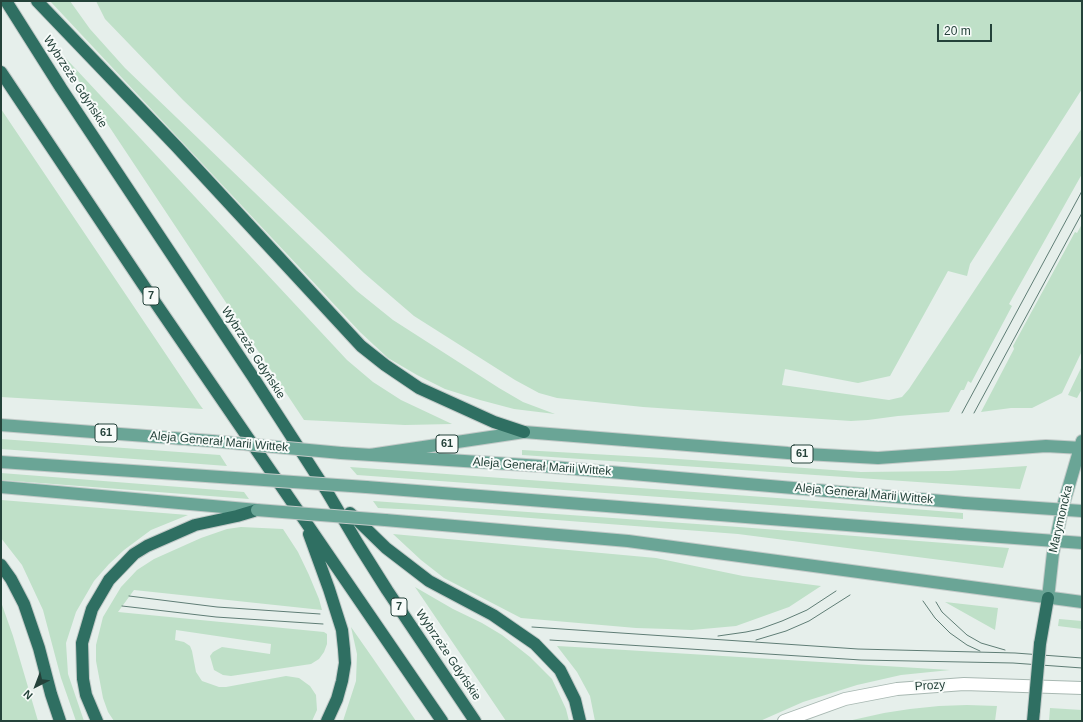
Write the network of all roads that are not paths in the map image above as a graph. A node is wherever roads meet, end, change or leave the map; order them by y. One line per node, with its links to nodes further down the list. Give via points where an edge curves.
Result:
1 (6, 1): 10 (highway, Wybrzeże Gdyńskie / 7)
2 (37, 1): 5 (highway, via 176,146 361,346 419,388 494,422)
3 (1, 72): 13 (highway, 7)
4 (1, 425): 7 (main road, Aleja Generał Marii Wittek / 61, bridge)
5 (524, 432): 6 (main road, 61, via 878,458); 7 (main road, 61)
6 (1081, 445): 16 (main road, Marymoncka, via 1062,506)
7 (370, 455): 12 (main road, Aleja Generał Marii Wittek, bridge, via 549,466)
8 (1, 462): 14 (main road, bridge, via 366,487)
9 (1, 487): 11 (main road)
10 (326, 490): 24 (highway, Wybrzeże Gdyńskie / 7, via 387,590); 25 (highway, via 386,548 414,571 493,615 536,644 560,670 575,700)
11 (257, 510): 16 (main road, bridge, via 628,541); 21 (highway, via 195,525 153,543 134,554 109,580 92,609 82,643 86,695)
12 (1082, 511)
13 (303, 518): 22 (highway, via 342,630 345,663 337,699); 23 (highway, 7)
14 (1082, 542)
15 (1, 565): 20 (highway, via 24,604)
16 (1048, 598): 17 (main road); 19 (highway, bridge, via 1040,644)
17 (1082, 602)
18 (1082, 688): 26 (street, Prozy, via 964,684 897,689 845,699)
19 (1034, 715)
20 (60, 721)
21 (97, 721)
22 (327, 721)
23 (442, 721)
24 (475, 721)
25 (580, 721)
26 (784, 721)

